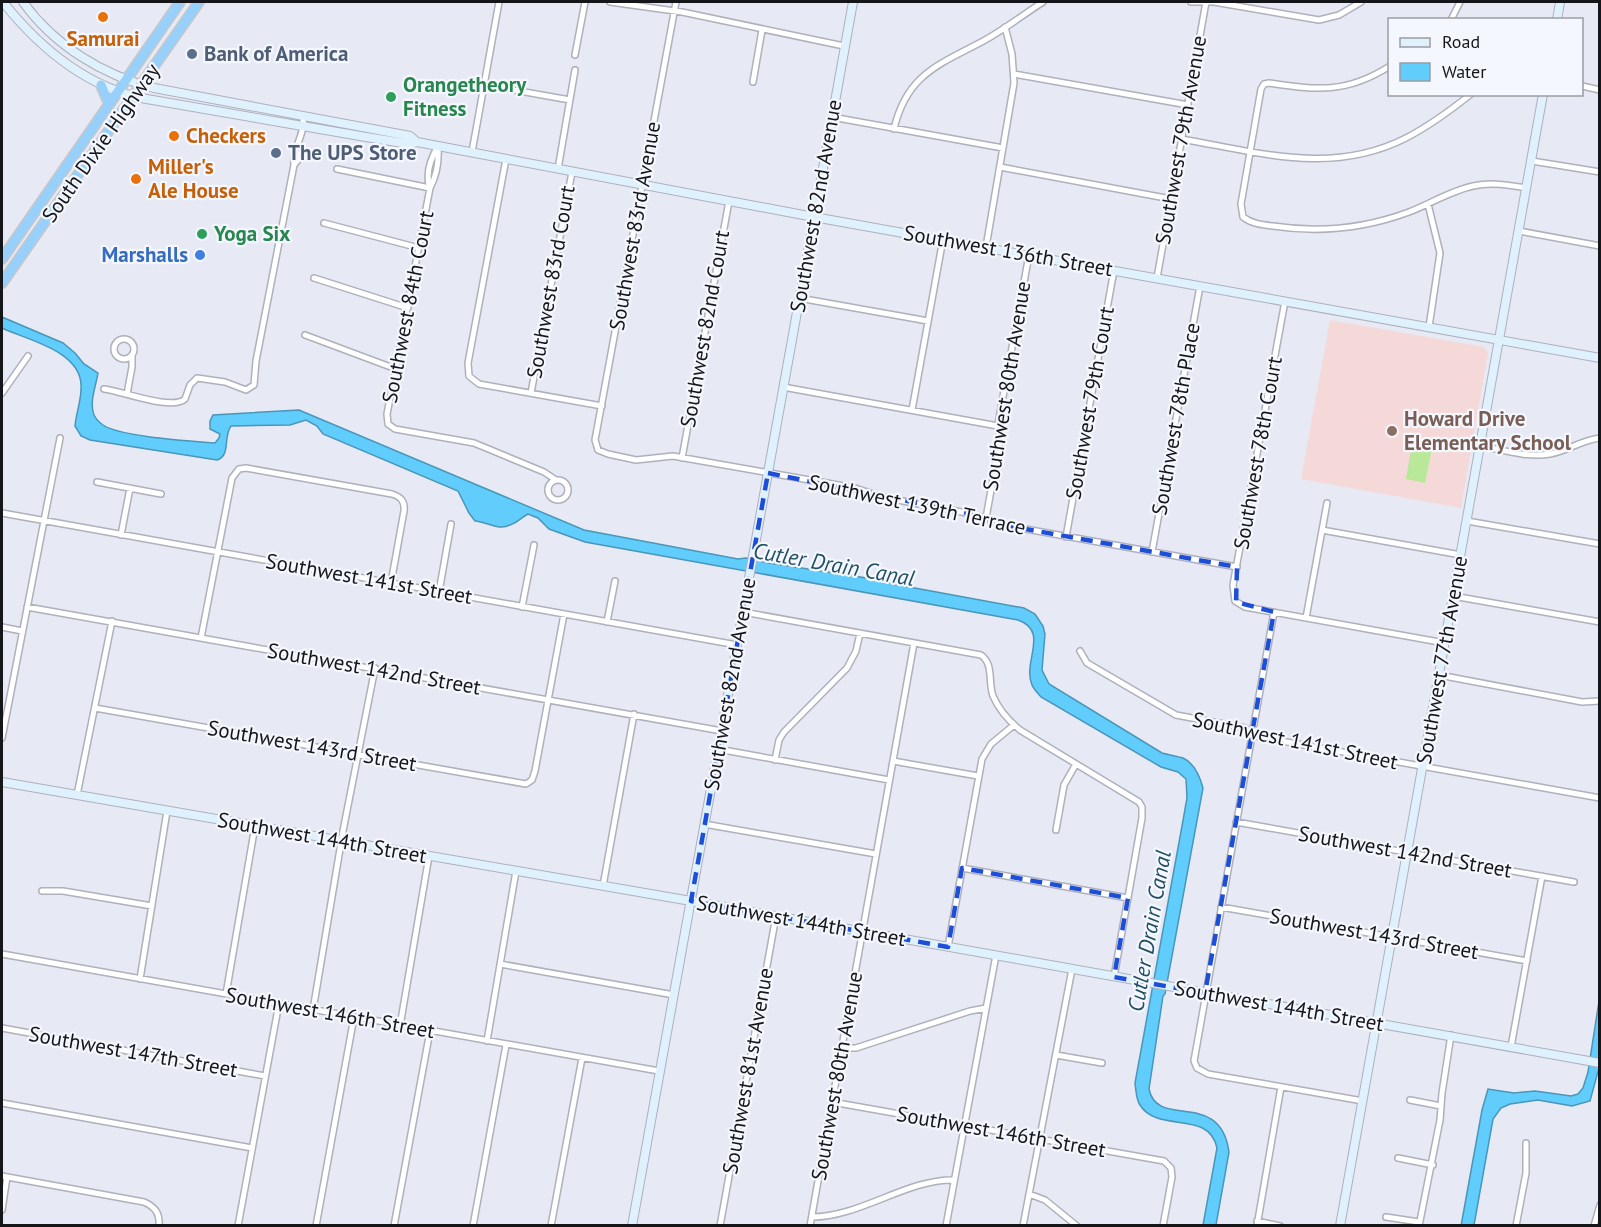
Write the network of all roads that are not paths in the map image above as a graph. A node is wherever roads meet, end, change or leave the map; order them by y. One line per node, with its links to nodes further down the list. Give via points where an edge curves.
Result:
1 (3, 2): 28 (street, Southwest 136th Street, via 41,44)
2 (23, 2): 26 (street, Southwest 136th Street, via 68,47)
3 (180, 2): 26 (highway, South Dixie Highway)
4 (200, 2): 29 (highway, South Dixie Highway)
5 (499, 2): 30 (street)
6 (585, 2): 22 (street)
7 (610, 2): 16 (street)
8 (676, 2): 16 (street, Southwest 83rd Avenue)
9 (852, 2): 21 (street, Southwest 82nd Avenue)
10 (1043, 2): 19 (street)
11 (1191, 2): 12 (street)
12 (1205, 2): 13 (street, via 1313,20 1332,17); 39 (street, Southwest 79th Avenue)
13 (1361, 2)
14 (1460, 2): 17 (street)
15 (1560, 2): 18 (street)
16 (674, 12): 20 (street); 57 (street, Southwest 83rd Avenue)
17 (1452, 18)
18 (1557, 18)
19 (1005, 27): 25 (street); 43 (street, via 921,76 905,97)
20 (762, 30): 21 (street); 27 (street)
21 (844, 46): 41 (street, Southwest 82nd Avenue)
22 (575, 55)
23 (1388, 67): 48 (street, via 1368,78 1333,88 1264,84)
24 (575, 70): 37 (street, Southwest 83rd Court)
25 (1014, 74): 39 (street); 47 (street)
26 (126, 79): 29 (street, Southwest 136th Street); 33 (highway, South Dixie Highway)
27 (753, 82)
28 (102, 85): 33 (street, Southwest 136th Street); 38 (highway)
29 (142, 85): 36 (highway, South Dixie Highway); 40 (street, Southwest 136th Street)
30 (485, 85): 37 (street); 49 (street)
31 (1583, 86): 32 (street)
32 (1599, 90)
33 (117, 92): 36 (street, Southwest 136th Street); 38 (highway, South Dixie Highway)
34 (1468, 96): 48 (street, via 1413,134 1368,153 1315,159)
35 (1543, 96): 51 (street, Southwest 77th Avenue)
36 (133, 97): 42 (street, Southwest 136th Street); 66 (highway, South Dixie Highway)
37 (570, 100): 54 (street, Southwest 83rd Court)
38 (109, 104): 63 (highway, South Dixie Highway)
39 (1188, 105): 44 (street, Southwest 79th Avenue)
40 (303, 117): 42 (street); 45 (street, Southwest 136th Street, via 410,136)
41 (832, 117): 43 (street); 64 (street, Southwest 82nd Avenue)
42 (304, 127): 45 (street, Southwest 136th Street, via 409,144); 96 (street, via 254,385 246,390 199,378 191,383 186,399 178,404)
43 (894, 129): 47 (street)
44 (1181, 139): 48 (street); 60 (street, Southwest 79th Avenue)
45 (417, 142): 46 (street, Southwest 136th Street)
46 (438, 146): 49 (street, Southwest 136th Street); 58 (street, Southwest 84th Court, via 428,176)
47 (1003, 148): 52 (street)
48 (1250, 151): 62 (street, via 1240,208 1243,217 1261,224 1317,230 1368,224)
49 (472, 152): 50 (street, Southwest 136th Street)
50 (506, 159): 54 (street, Southwest 136th Street); 95 (street, via 468,363 469,376 479,384)
51 (1532, 161): 56 (street); 59 (street, Southwest 77th Avenue)
52 (1000, 168): 60 (street); 70 (street)
53 (337, 169): 58 (street)
54 (558, 169): 55 (street, Southwest 136th Street)
55 (572, 171): 57 (street, Southwest 136th Street); 95 (street, Southwest 83rd Court)
56 (1599, 172)
57 (643, 185): 61 (street, Southwest 136th Street); 97 (street, Southwest 83rd Avenue)
58 (430, 188): 71 (street, Southwest 84th Court)
59 (1527, 188): 62 (street, via 1483,184); 67 (street, Southwest 77th Avenue)
60 (1171, 199): 76 (street, Southwest 79th Avenue)
61 (729, 201): 64 (street, Southwest 136th Street); 104 (street, Southwest 82nd Court)
62 (1428, 204): 83 (street, via 1440,253)
63 (32, 214): 66 (street); 73 (highway, South Dixie Highway)
64 (814, 217): 68 (street, Southwest 136th Street); 79 (street, Southwest 82nd Avenue)
65 (324, 223): 71 (street)
66 (45, 224): 77 (highway, South Dixie Highway)
67 (1519, 231): 69 (street); 85 (street, Southwest 77th Avenue)
68 (943, 239): 70 (street, Southwest 136th Street); 82 (street)
69 (1599, 246)
70 (986, 247): 72 (street, Southwest 136th Street)
71 (419, 248): 81 (street, Southwest 84th Court)
72 (1029, 255): 74 (street, Southwest 136th Street); 99 (street, Southwest 80th Avenue)
73 (2, 259)
74 (1114, 270): 76 (street, Southwest 136th Street); 118 (street, Southwest 79th Court)
75 (314, 278): 81 (street)
76 (1157, 278): 78 (street, Southwest 136th Street)
77 (2, 283)
78 (1200, 286): 80 (street, Southwest 136th Street); 122 (street, Southwest 78th Place)
79 (800, 298): 82 (street); 92 (street, Southwest 82nd Avenue)
80 (1285, 301): 83 (street, Southwest 136th Street); 124 (street, Southwest 78th Court)
81 (408, 308): 90 (street, Southwest 84th Court)
82 (928, 321): 98 (street)
83 (1429, 327): 85 (street, Southwest 136th Street)
84 (305, 335): 90 (street)
85 (1500, 341): 88 (street, Southwest 136th Street); 102 (street, Southwest 77th Avenue)
86 (28, 356): 94 (street)
87 (132, 356): 89 (street); 89 (street, via 132,343 120,340 114,351); 91 (street)
88 (1599, 358)
89 (124, 359): 91 (street)
90 (396, 369): 106 (street, Southwest 84th Court, via 387,417 390,426 474,443)
91 (131, 371): 96 (street)
92 (783, 387): 98 (street); 105 (street, Southwest 82nd Avenue)
93 (104, 389): 96 (street)
94 (2, 393)
95 (531, 393): 97 (street)
96 (127, 394)
97 (602, 406): 103 (street, Southwest 83rd Avenue)
98 (912, 411): 99 (street)
99 (998, 426): 112 (street, Southwest 80th Avenue, via 1000,440)
100 (60, 438): 113 (street)
101 (1599, 438): 102 (street, via 1540,455)
102 (1481, 446): 114 (street, Southwest 77th Avenue)
103 (598, 450): 104 (street, Southwest 139th Terrace, via 636,459)
104 (682, 458): 105 (street, Southwest 139th Terrace)
105 (768, 473): 112 (street, Southwest 139th Terrace); 131 (street, Southwest 82nd Avenue)
106 (556, 480)
107 (97, 482): 108 (street)
108 (130, 488): 109 (street); 117 (street)
109 (161, 494)
110 (1328, 503): 116 (street)
111 (2, 513): 113 (street, Southwest 141st Street)
112 (986, 518): 118 (street, Southwest 139th Terrace)
113 (44, 521): 117 (street, Southwest 141st Street); 129 (street)
114 (1467, 521): 119 (street); 123 (street, Southwest 77th Avenue)
115 (451, 524): 127 (street)
116 (1322, 530): 123 (street); 134 (street)
117 (121, 535): 121 (street, Southwest 141st Street)
118 (1066, 537): 122 (street, Southwest 139th Terrace)
119 (1599, 544)
120 (534, 545): 130 (street)
121 (218, 552): 126 (street, Southwest 141st Street); 126 (street, via 232,478 238,470 246,468 392,494 402,500 404,511); 141 (street)
122 (1152, 552): 124 (street, Southwest 139th Terrace)
123 (1461, 555): 128 (street, Southwest 77th Avenue)
124 (1237, 567): 132 (street, Southwest 78th Court, via 1233,590 1237,603)
125 (615, 581): 136 (street)
126 (391, 583): 127 (street, Southwest 141st Street)
127 (439, 592): 130 (street, Southwest 141st Street)
128 (1454, 596): 137 (street); 143 (street, Southwest 77th Avenue)
129 (27, 607): 135 (street, Southwest 142nd Street); 139 (street)
130 (522, 607): 133 (street, Southwest 141st Street)
131 (743, 612): 140 (street); 144 (street, Southwest 82nd Avenue)
132 (1274, 612): 134 (street); 155 (street)
133 (564, 614): 136 (street, Southwest 141st Street); 148 (street)
134 (1306, 618): 143 (street)
135 (112, 621): 141 (street, Southwest 142nd Street); 151 (street)
136 (607, 622): 144 (street, Southwest 141st Street)
137 (1599, 622)
138 (2, 627): 139 (street)
139 (22, 631): 150 (street)
140 (860, 633): 142 (street); 159 (street, via 849,665 784,732)
141 (201, 638): 146 (street, Southwest 142nd Street)
142 (914, 643): 153 (street, via 986,659 995,700); 160 (street, Southwest 80th Avenue)
143 (1445, 643): 147 (street, Southwest 77th Avenue)
144 (737, 645): 154 (street, Southwest 82nd Avenue)
145 (1080, 651): 155 (street, Southwest 141st Street, via 1087,663 1176,715 1245,728)
146 (375, 669): 148 (street, Southwest 142nd Street); 158 (street)
147 (1439, 675): 149 (street); 162 (street, Southwest 77th Avenue)
148 (548, 699): 152 (street, Southwest 142nd Street); 158 (street, Southwest 143rd Street, via 530,782)
149 (1599, 701)
150 (5, 704): 156 (street)
151 (95, 708): 158 (street, Southwest 143rd Street); 166 (street)
152 (634, 714): 154 (street, Southwest 142nd Street); 181 (street)
153 (1014, 725): 161 (street); 163 (street, via 987,749)
154 (722, 730): 157 (street, Southwest 82nd Avenue)
155 (1252, 733): 162 (street, Southwest 141st Street); 169 (street)
156 (2, 738)
157 (718, 749): 159 (street); 170 (street, Southwest 82nd Avenue)
158 (358, 754): 173 (street)
159 (775, 760): 164 (street)
160 (893, 761): 163 (street); 164 (street, Southwest 80th Avenue)
161 (1076, 764): 172 (street, via 1064,785); 183 (street, via 1141,805)
162 (1423, 767): 167 (street, Southwest 141st Street); 174 (street, Southwest 77th Avenue)
163 (978, 776): 177 (street)
164 (889, 780): 175 (street, Southwest 80th Avenue)
165 (2, 782): 166 (street, Southwest 144th Street)
166 (77, 795): 168 (street, Southwest 144th Street)
167 (1599, 798)
168 (167, 811): 171 (street, Southwest 144th Street); 185 (street)
169 (1236, 822): 174 (street, Southwest 142nd Street); 186 (street)
170 (704, 824): 175 (street); 184 (street, Southwest 82nd Avenue)
171 (255, 826): 173 (street, Southwest 144th Street); 199 (street)
172 (1056, 830)
173 (342, 842): 176 (street, Southwest 144th Street); 203 (street)
174 (1408, 852): 179 (street, Southwest 142nd Street); 189 (street, Southwest 77th Avenue)
175 (876, 855): 188 (street, Southwest 80th Avenue)
176 (429, 856): 178 (street, Southwest 144th Street); 206 (street)
177 (962, 868): 183 (street); 190 (street)
178 (516, 871): 181 (street, Southwest 144th Street); 194 (street)
179 (1542, 876): 180 (street, Southwest 142nd Street); 193 (street)
180 (1575, 882)
181 (603, 886): 184 (street, Southwest 144th Street)
182 (42, 891): 185 (street)
183 (1128, 898): 196 (street)
184 (691, 901): 187 (street, Southwest 144th Street); 200 (street, Southwest 82nd Avenue)
185 (152, 906): 197 (street)
186 (1221, 907): 189 (street, Southwest 143rd Street); 198 (street)
187 (776, 916): 188 (street, Southwest 144th Street); 248 (street, Southwest 81st Avenue)
188 (862, 932): 190 (street, Southwest 144th Street); 213 (street, Southwest 80th Avenue)
189 (1392, 937): 193 (street, Southwest 143rd Street); 205 (street, Southwest 77th Avenue)
190 (948, 947): 192 (street, Southwest 144th Street)
191 (2, 954): 197 (street, Southwest 146th Street)
192 (996, 955): 195 (street, Southwest 144th Street); 202 (street)
193 (1527, 961): 212 (street)
194 (500, 964): 200 (street); 210 (street)
195 (1072, 969): 196 (street, Southwest 144th Street); 214 (street)
196 (1114, 977): 198 (street, Southwest 144th Street)
197 (140, 979): 199 (street, Southwest 146th Street)
198 (1205, 993): 205 (street, Southwest 144th Street); 220 (street, via 1194,1055 1197,1068 1208,1074)
199 (226, 994): 201 (street, Southwest 146th Street)
200 (674, 995): 218 (street, Southwest 82nd Avenue)
201 (279, 1004): 203 (street, Southwest 146th Street); 219 (street)
202 (986, 1008): 213 (street, via 856,1048); 226 (street)
203 (313, 1010): 204 (street, Southwest 146th Street)
204 (354, 1017): 206 (street, Southwest 146th Street); 243 (street)
205 (1376, 1024): 209 (street, Southwest 144th Street); 222 (street, Southwest 77th Avenue)
206 (400, 1026): 208 (street, Southwest 146th Street)
207 (2, 1028): 219 (street, Southwest 147th Street)
208 (430, 1031): 210 (street, Southwest 146th Street); 244 (street)
209 (1451, 1035): 212 (street, Southwest 144th Street); 225 (street)
210 (487, 1041): 211 (street, Southwest 146th Street)
211 (506, 1045): 215 (street, Southwest 146th Street); 245 (street)
212 (1511, 1047): 216 (street, Southwest 144th Street)
213 (842, 1048): 223 (street, Southwest 80th Avenue)
214 (1056, 1055): 217 (street); 227 (street)
215 (582, 1058): 218 (street, Southwest 146th Street); 246 (street)
216 (1599, 1063)
217 (1102, 1064)
218 (659, 1071): 247 (street, Southwest 82nd Avenue)
219 (265, 1076): 229 (street)
220 (1281, 1087): 222 (street); 239 (street)
221 (1410, 1100): 225 (street)
222 (1363, 1101): 255 (street, Southwest 77th Avenue)
223 (832, 1102): 226 (street, Southwest 146th Street); 238 (street, Southwest 80th Avenue)
224 (2, 1103): 229 (street)
225 (1441, 1106): 231 (street)
226 (964, 1125): 227 (street, Southwest 146th Street); 233 (street)
227 (1040, 1139): 234 (street); 253 (street, Southwest 146th Street, via 1162,1160 1169,1165 1172,1177)
228 (1526, 1143): 256 (street, via 1526,1173)
229 (252, 1148): 242 (street)
230 (1398, 1158): 231 (street)
231 (1432, 1165): 240 (street)
232 (4, 1177): 236 (street); 241 (street, via 148,1204 159,1216)
233 (954, 1180): 238 (street, via 934,1181 838,1214); 250 (street)
234 (1029, 1194): 251 (street); 252 (street, via 1045,1200)
235 (1599, 1205): 257 (street)
236 (2, 1210)
237 (1386, 1216): 240 (street)
238 (812, 1218): 249 (street, Southwest 80th Avenue)
239 (1257, 1223): 254 (street)
240 (1419, 1224)
241 (159, 1226)
242 (238, 1226)
243 (316, 1226)
244 (394, 1226)
245 (473, 1226)
246 (551, 1226)
247 (632, 1226)
248 (720, 1226)
249 (810, 1226)
250 (946, 1226)
251 (1023, 1226)
252 (1077, 1226)
253 (1162, 1226)
254 (1280, 1226)
255 (1340, 1226)
256 (1516, 1226)
257 (1594, 1226)

